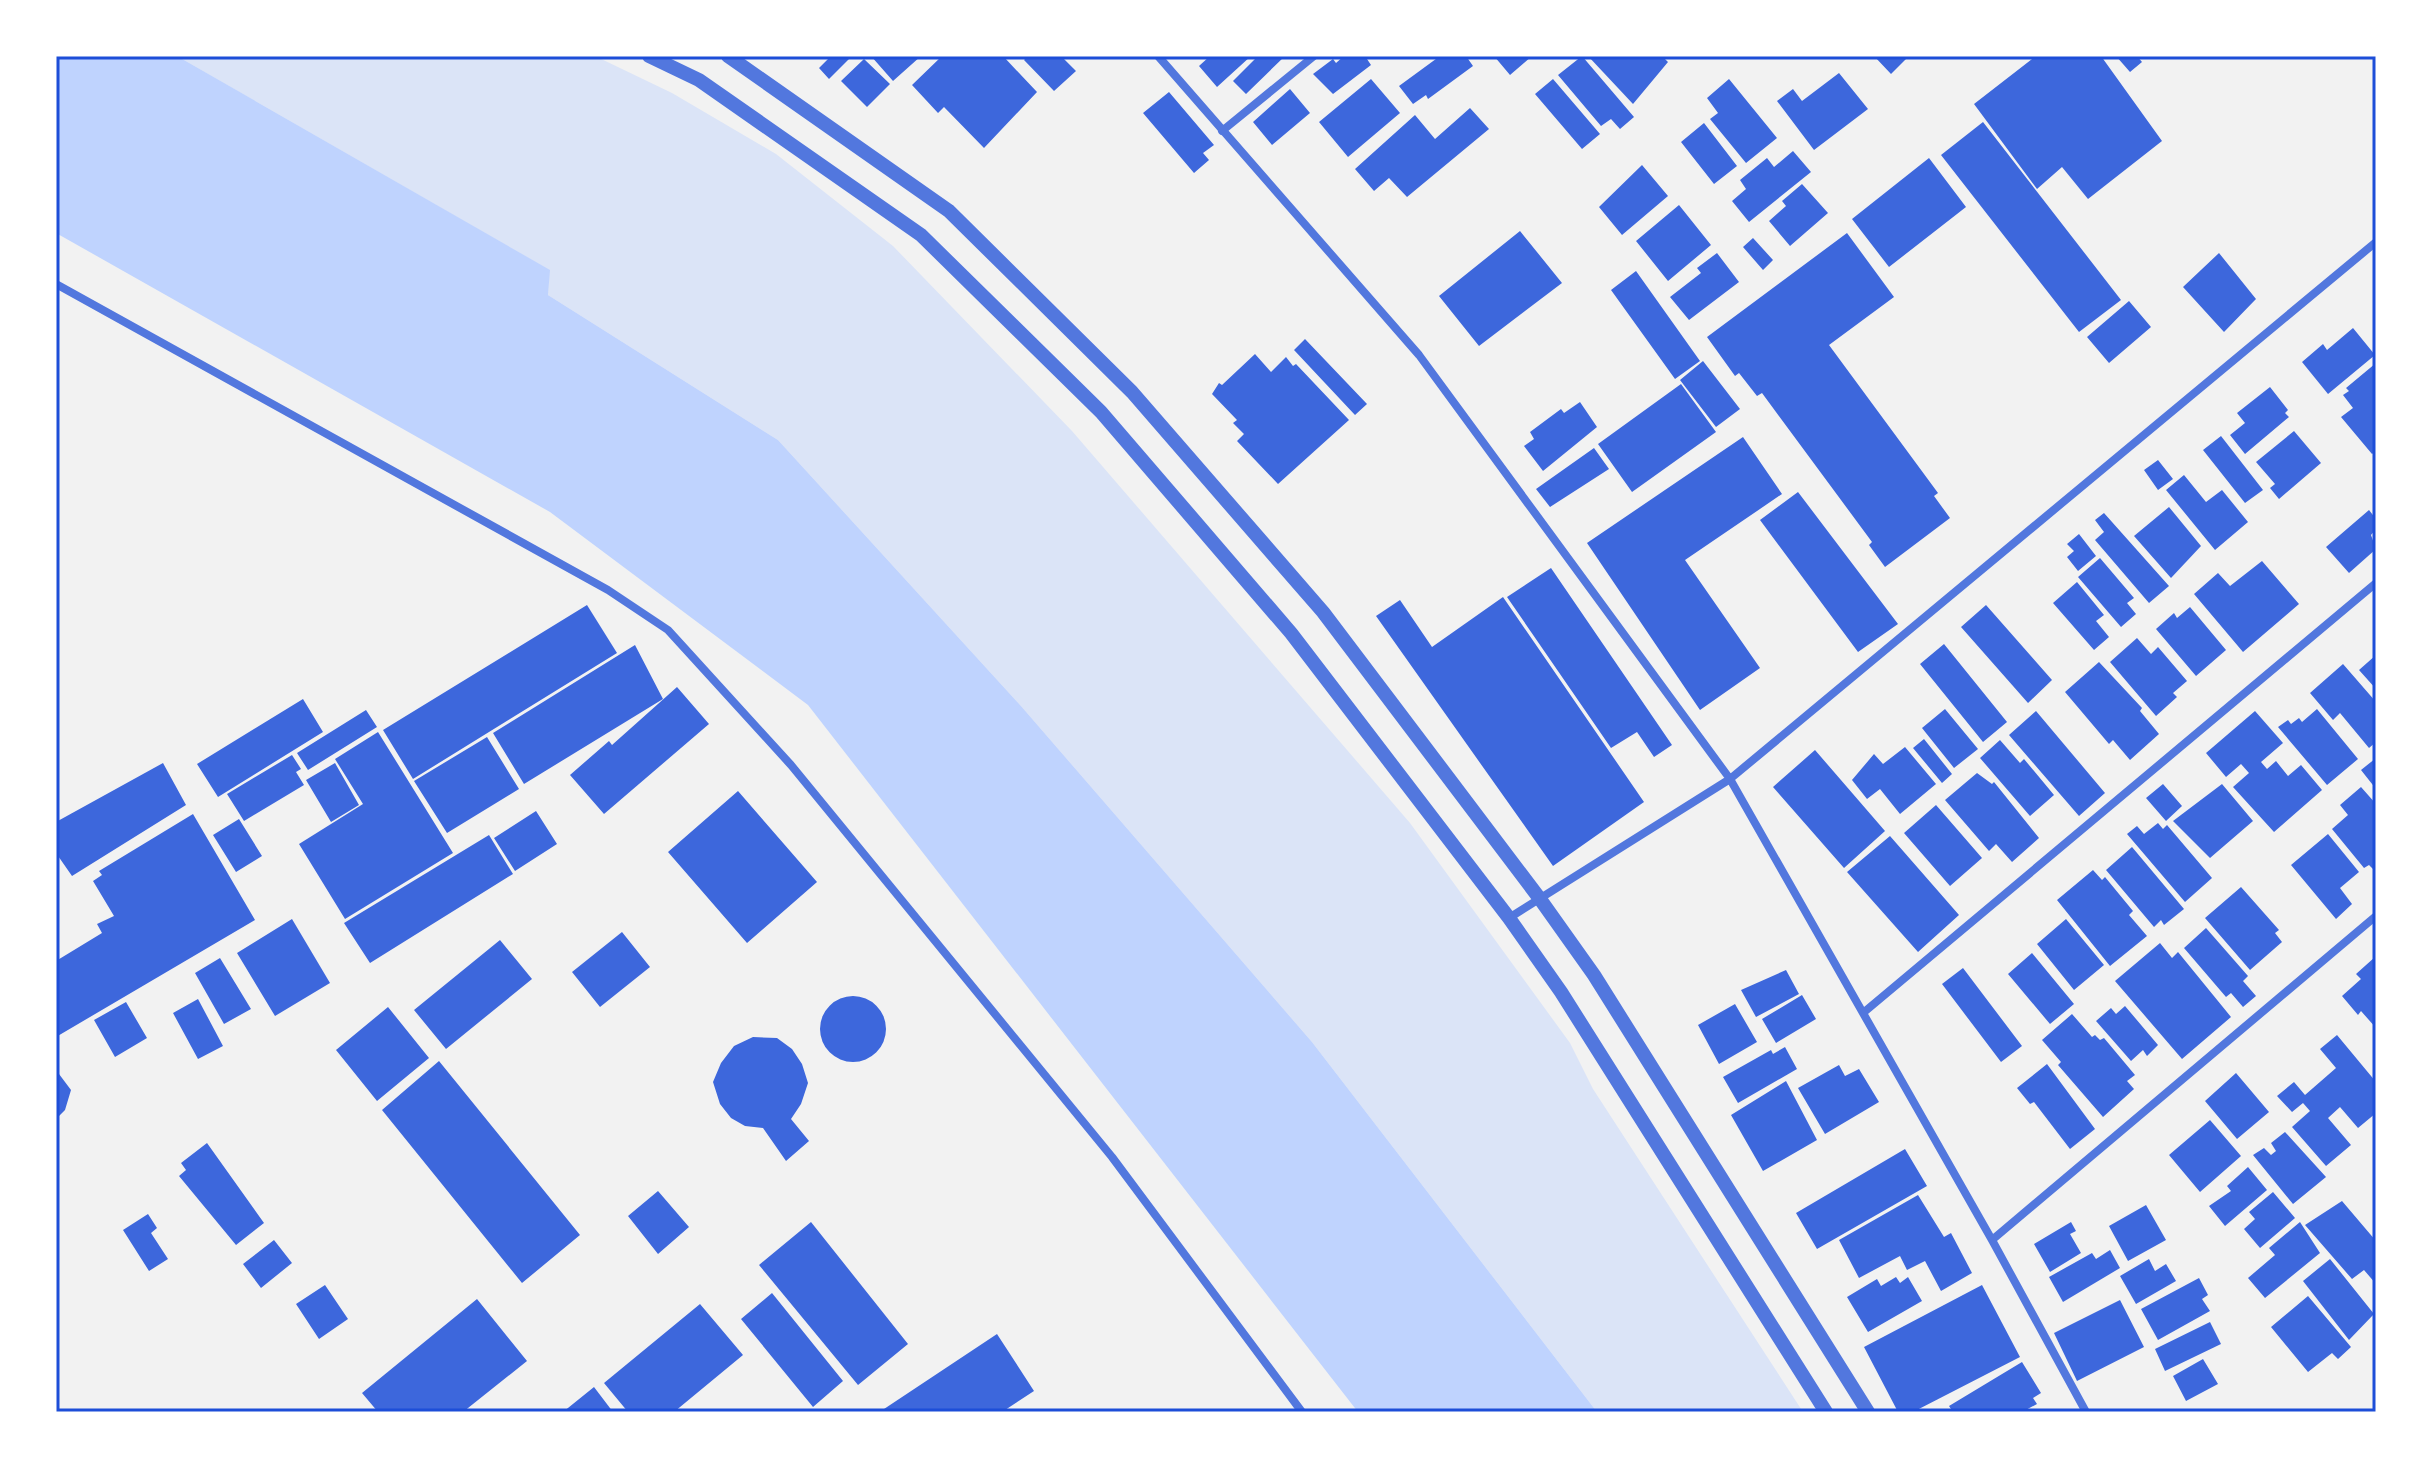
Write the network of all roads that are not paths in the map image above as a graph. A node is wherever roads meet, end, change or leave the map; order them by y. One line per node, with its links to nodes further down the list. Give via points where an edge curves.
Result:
1 (649, 56): 12 (street, via 699,80 921,235 1101,412 1291,633)
2 (728, 56): 10 (street, via 949,211 1132,392 1323,612)
3 (1158, 56): 5 (street)
4 (1314, 56): 5 (street)
5 (1222, 131): 9 (street, via 1419,355)
6 (2376, 242): 9 (street)
7 (56, 284): 15 (street, via 608,590 668,630 791,765 1102,1145)
8 (2376, 583): 13 (street)
9 (1730, 779): 10 (street); 13 (street)
10 (1540, 899): 12 (street); 17 (street, via 1602,988)
11 (2376, 916): 14 (street)
12 (1509, 918): 16 (street, via 1679,1175)
13 (1863, 1013): 14 (street)
14 (1992, 1240): 18 (street)
15 (1302, 1412)
16 (1826, 1412)
17 (1868, 1412)
18 (2086, 1412)

